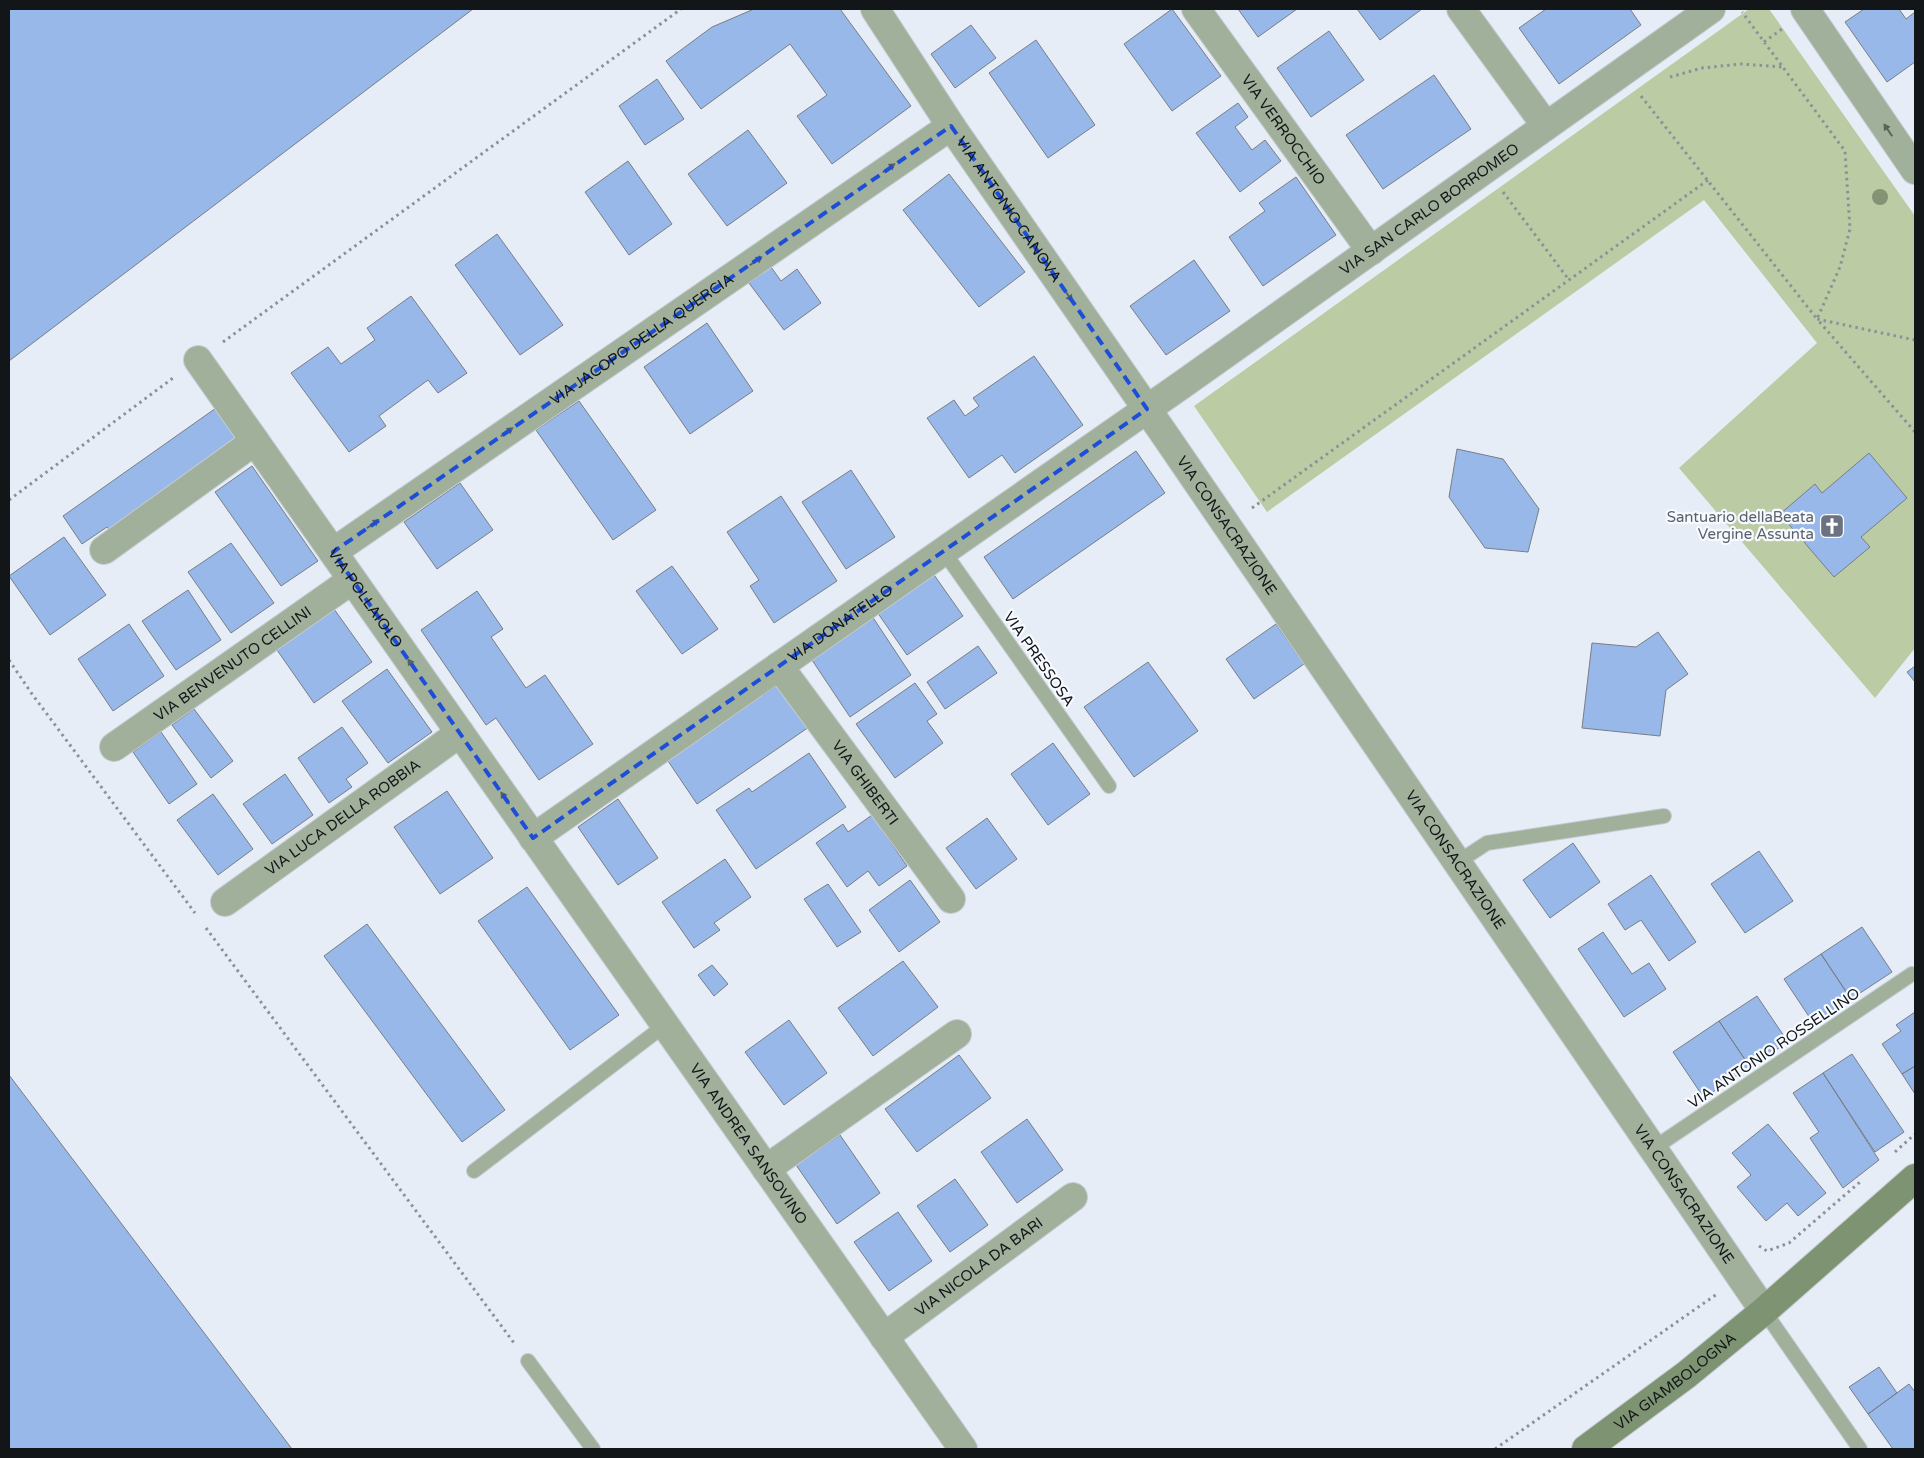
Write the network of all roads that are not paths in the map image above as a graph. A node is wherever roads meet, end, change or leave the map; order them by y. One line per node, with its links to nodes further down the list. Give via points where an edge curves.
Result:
1 (875, 9): 6 (street, VIA ANTONIO CANOVA)
2 (1196, 9): 9 (street, VIA VERROCCHIO)
3 (1461, 9): 7 (street)
4 (1711, 9): 7 (street, VIA SAN CARLO BORROMEO)
5 (1805, 9): 8 (street, one-way to 5)
6 (951, 126): 11 (street, VIA ANTONIO CANOVA, one-way to 11); 14 (street, VIA JACOPO DELLA QUERCIA, one-way to 6)
7 (1546, 126): 9 (street, VIA SAN CARLO BORROMEO)
8 (1915, 170)
9 (1371, 251): 11 (street, VIA SAN CARLO BORROMEO)
10 (198, 360): 12 (street, VIA POLLAIOLO)
11 (1147, 409): 15 (street, VIA DONATELLO); 23 (street, VIA CONSACRAZIONE)
12 (254, 441): 13 (street); 14 (street, VIA POLLAIOLO)
13 (104, 550)
14 (333, 552): 16 (street, VIA POLLAIOLO)
15 (944, 552): 17 (street, VIA DONATELLO); 20 (lane, VIA PRESSOSA)
16 (352, 580): 18 (street, VIA POLLAIOLO, one-way to 16); 19 (street, VIA BENVENUTO CELLINI)
17 (779, 666): 22 (street, VIA DONATELLO); 24 (street, VIA GHIBERTI)
18 (460, 733): 22 (street, VIA POLLAIOLO, one-way to 18); 25 (street, VIA LUCA DELLA ROBBIA)
19 (114, 747)
20 (1109, 786)
21 (1664, 816): 23 (lane, via 1488,842)
22 (533, 838): 27 (street, VIA ANDREA SANSOVINO)
23 (1458, 862): 29 (street, VIA CONSACRAZIONE)
24 (951, 899)
25 (225, 902)
26 (1912, 974): 29 (lane, VIA ANTONIO ROSSELLINO)
27 (665, 1025): 30 (street, VIA ANDREA SANSOVINO); 31 (lane)
28 (957, 1034): 30 (street)
29 (1654, 1148): 34 (street, VIA CONSACRAZIONE)
30 (766, 1169): 35 (street, VIA ANDREA SANSOVINO)
31 (474, 1170)
32 (1915, 1178): 34 (street, VIA GIAMBOLOGNA)
33 (1073, 1197): 35 (street, VIA NICOLA DA BARI)
34 (1764, 1311): 39 (street, VIA GIAMBOLOGNA); 40 (lane)
35 (884, 1337): 38 (street, VIA ANDREA SANSOVINO)
36 (528, 1361): 37 (lane)
37 (593, 1449)
38 (963, 1449)
39 (1586, 1449)
40 (1860, 1449)

